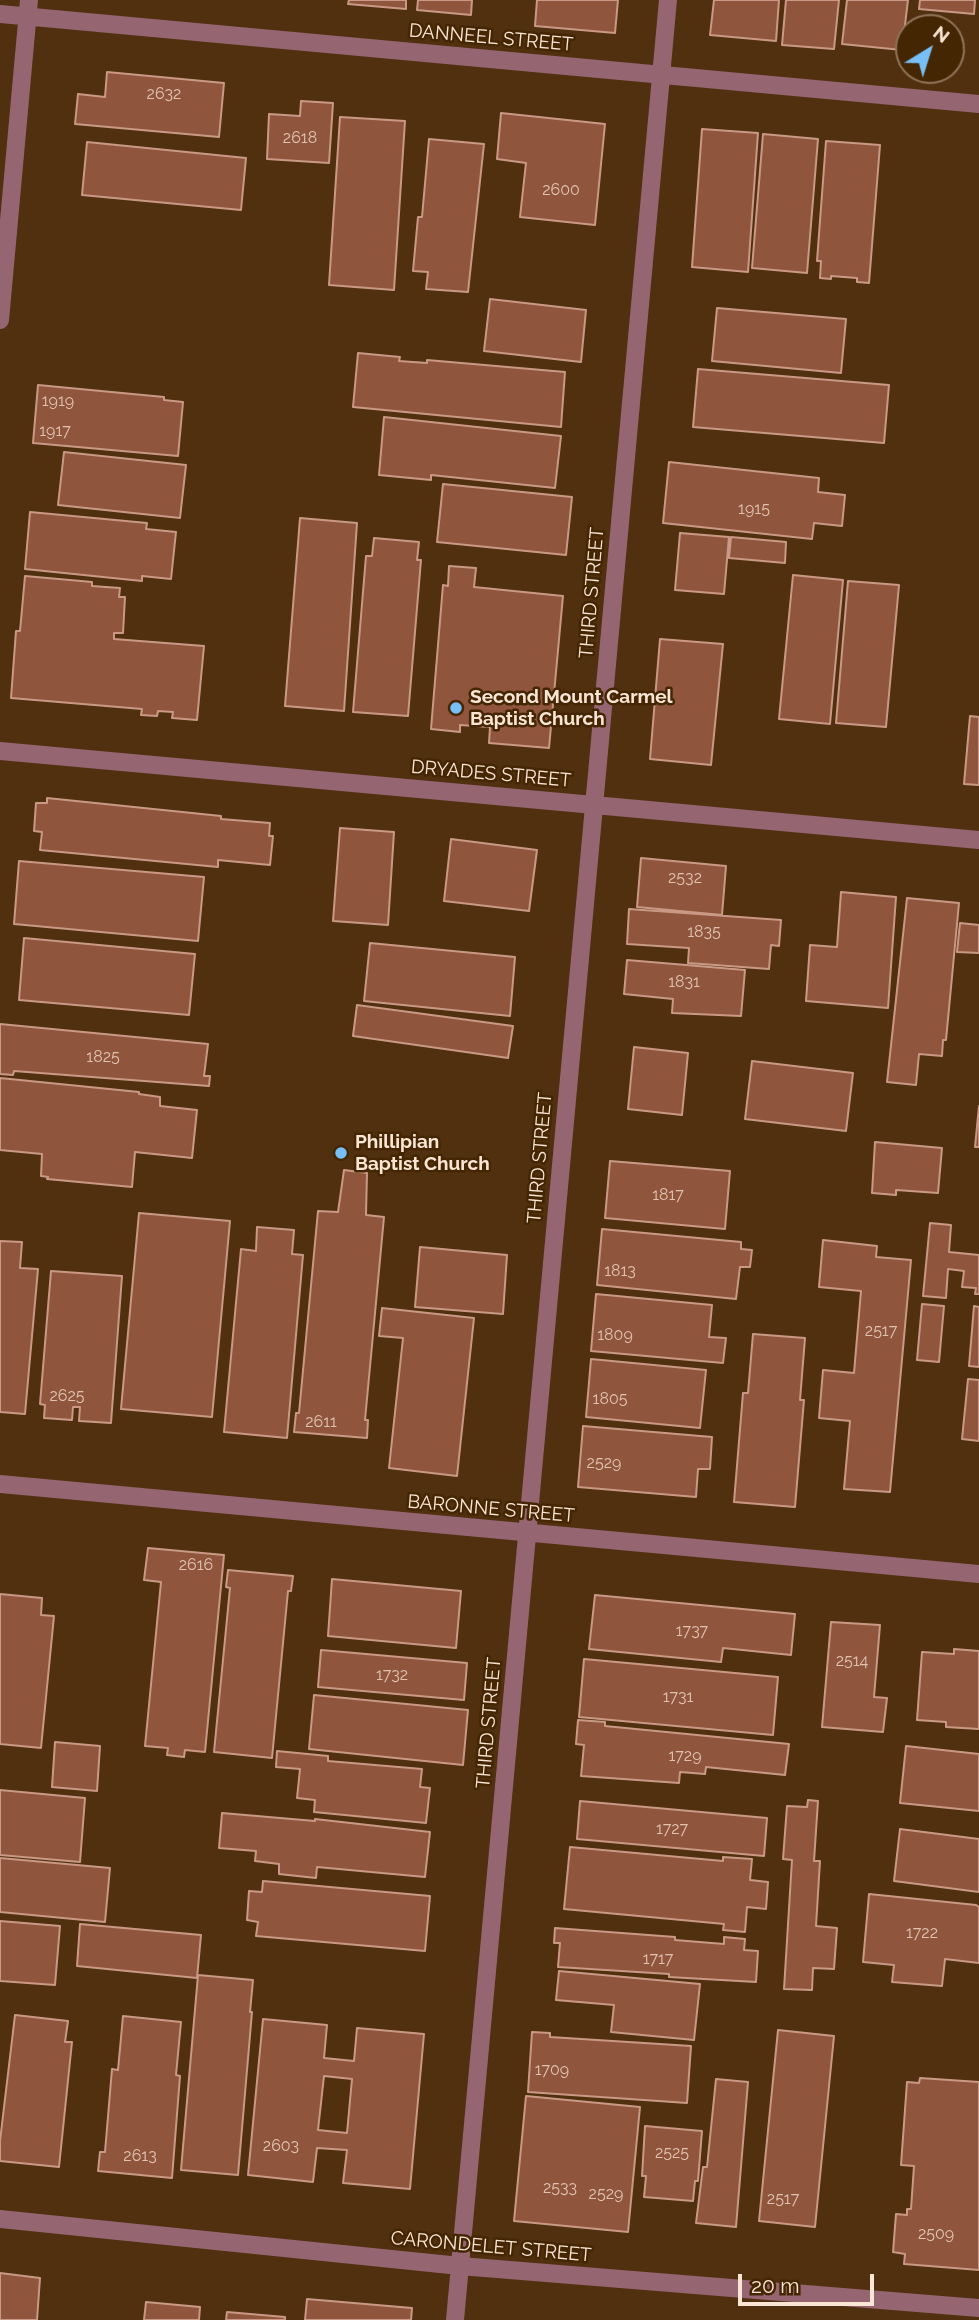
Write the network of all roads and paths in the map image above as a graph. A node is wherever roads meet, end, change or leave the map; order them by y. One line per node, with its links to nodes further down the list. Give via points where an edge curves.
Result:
1 (668, 0): 4 (street, THIRD STREET)
2 (28, 8): 3 (street, DANNEEL STREET); 4 (street, DANNEEL STREET); 6 (street)
3 (0, 14)
4 (661, 75): 5 (street, DANNEEL STREET); 8 (street, THIRD STREET)
5 (979, 104)
6 (0, 320)
7 (0, 751): 8 (street, DRYADES STREET)
8 (594, 805): 9 (street, DRYADES STREET); 11 (street, THIRD STREET)
9 (979, 840)
10 (0, 1484): 11 (street, BARONNE STREET)
11 (527, 1533): 12 (street, BARONNE STREET); 14 (street, THIRD STREET)
12 (979, 1574)
13 (0, 2219): 14 (street, CARONDELET STREET)
14 (460, 2266): 15 (street, CARONDELET STREET); 16 (street, THIRD STREET)
15 (979, 2308)
16 (455, 2320)

